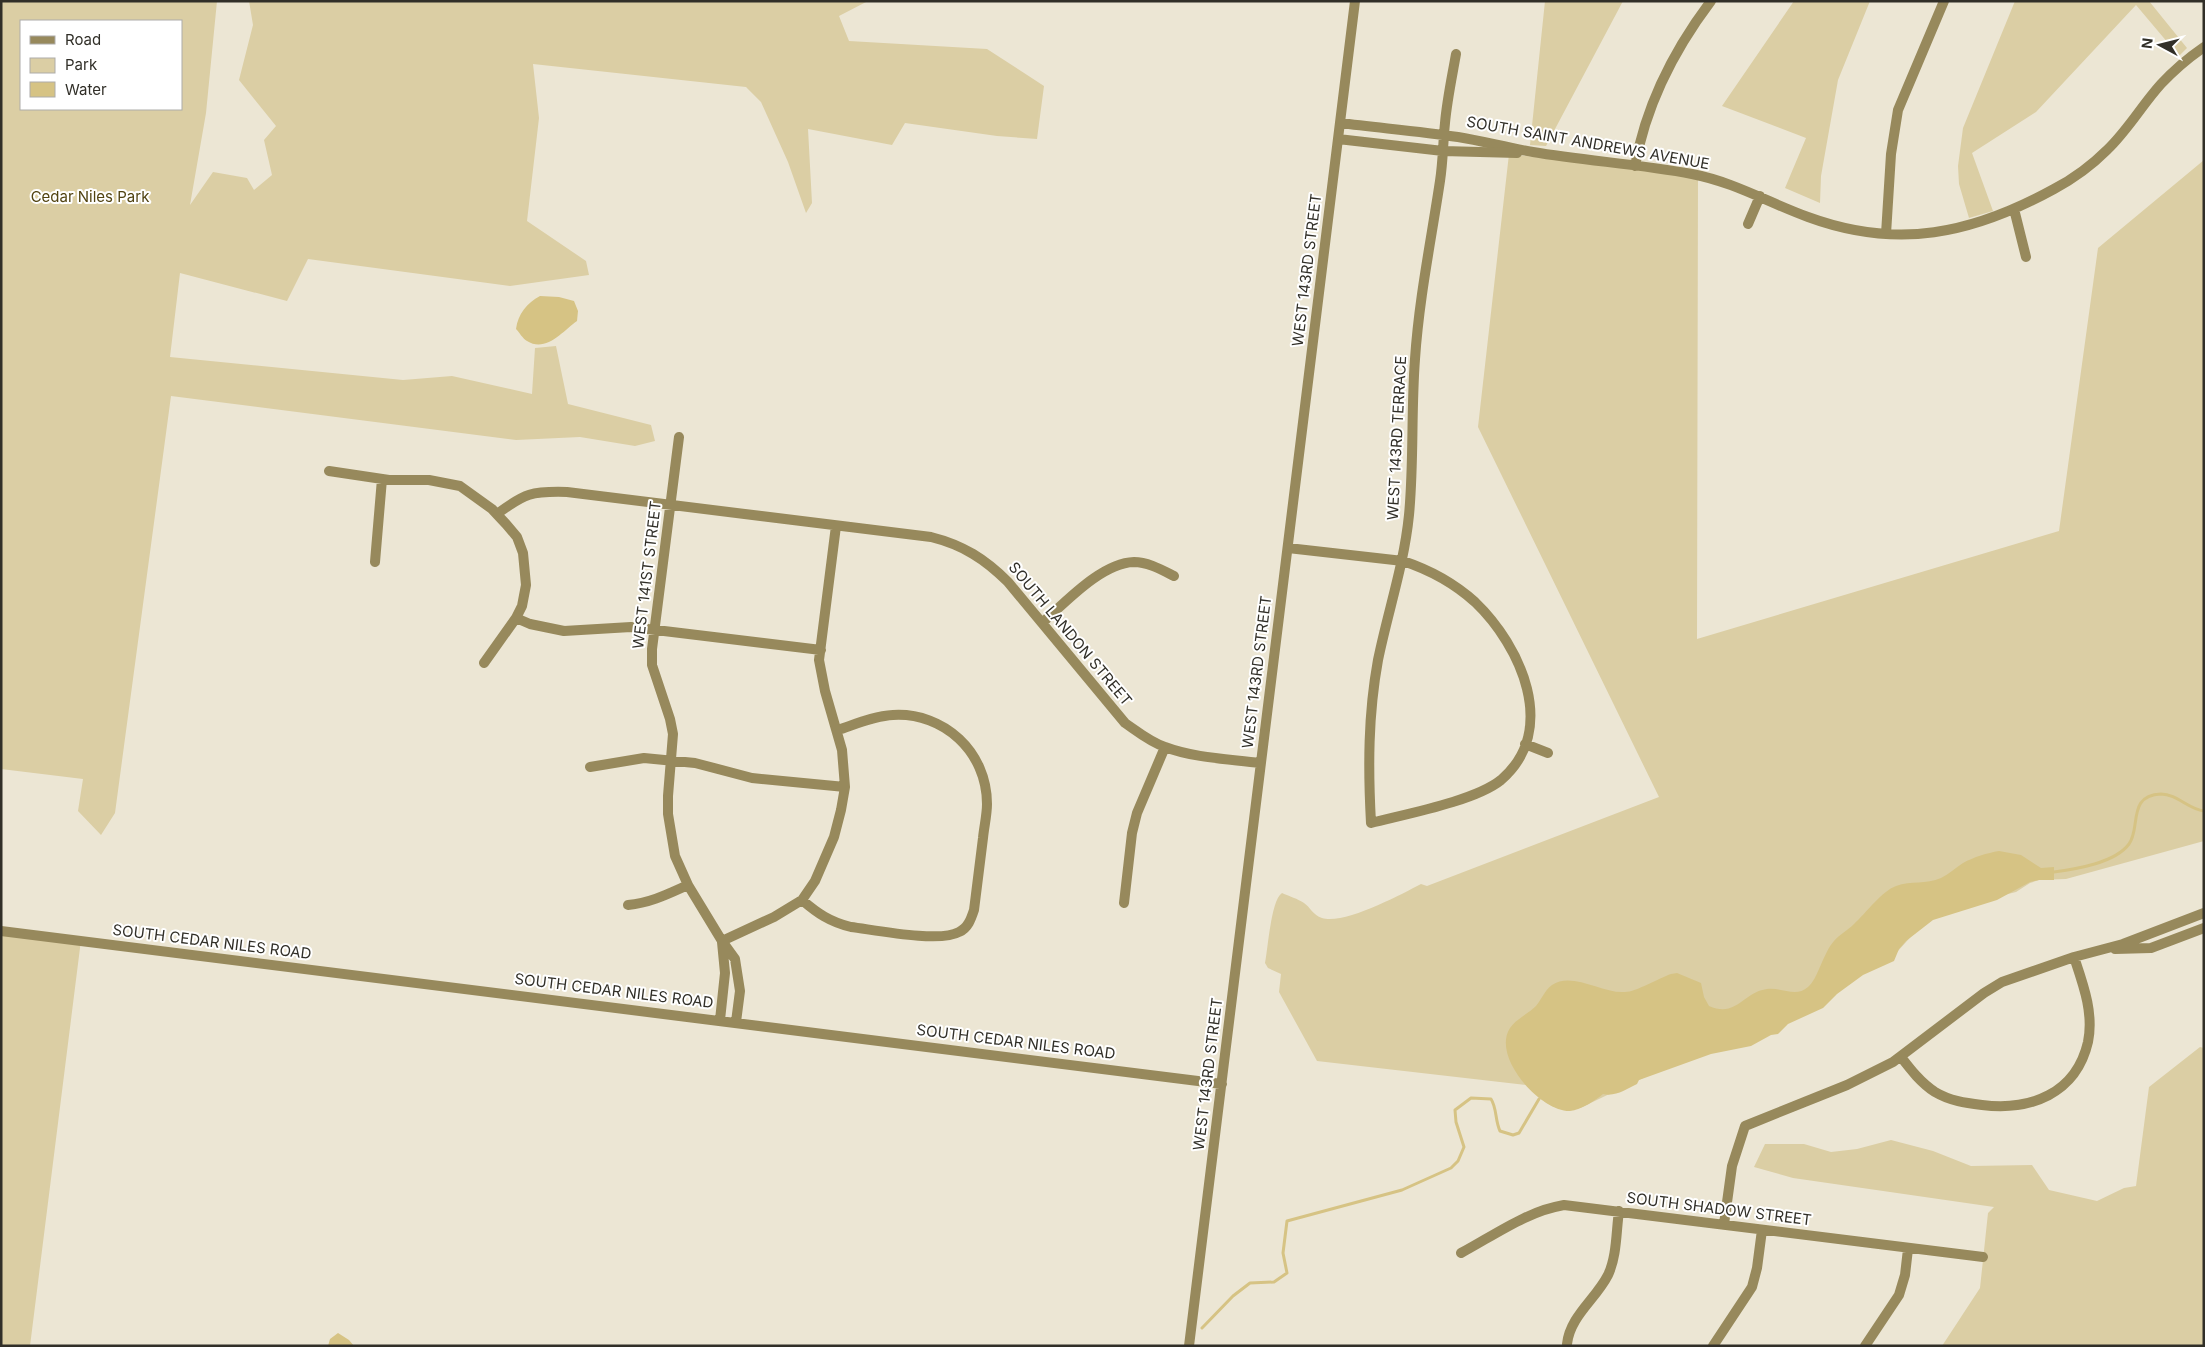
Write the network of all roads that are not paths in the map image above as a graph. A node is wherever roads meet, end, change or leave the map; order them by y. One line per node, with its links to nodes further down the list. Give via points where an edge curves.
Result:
1 (1355, 1): 6 (street, WEST 143RD STREET)
2 (1711, 1): 11 (street, via 1690,28 1650,106)
3 (1944, 1): 15 (street, via 1897,116)
4 (2204, 46): 13 (street, SOUTH SAINT ANDREWS AVENUE, via 2162,82 2118,139 2096,161 2069,180)
5 (1456, 54): 7 (street, WEST 143RD TERRACE)
6 (1340, 123): 7 (street, SOUTH SAINT ANDREWS AVENUE); 8 (street, WEST 143RD STREET)
7 (1444, 135): 9 (street, WEST 143RD TERRACE); 10 (street, SOUTH SAINT ANDREWS AVENUE)
8 (1338, 139): 9 (street); 23 (street, WEST 143RD STREET)
9 (1442, 151): 10 (street); 25 (street, WEST 143RD TERRACE, via 1415,358 1410,501)
10 (1530, 152): 11 (street, SOUTH SAINT ANDREWS AVENUE)
11 (1635, 166): 12 (street, SOUTH SAINT ANDREWS AVENUE, via 1698,175)
12 (1760, 196): 14 (street); 15 (street, SOUTH SAINT ANDREWS AVENUE, via 1825,223)
13 (2014, 209): 15 (street, SOUTH SAINT ANDREWS AVENUE, via 1946,232); 16 (street)
14 (1748, 224)
15 (1886, 234)
16 (2026, 257)
17 (679, 437): 20 (street, WEST 141ST STREET)
18 (329, 471): 19 (street)
19 (382, 479): 21 (street, via 429,480 460,486); 24 (street)
20 (670, 504): 21 (street, SOUTH LANDON STREET, via 541,491 518,498); 22 (street, SOUTH LANDON STREET); 29 (street, WEST 141ST STREET)
21 (497, 514): 27 (street, via 517,537 523,553 526,585)
22 (836, 526): 28 (street, SOUTH LANDON STREET, via 952,542 991,565); 30 (street)
23 (1288, 548): 25 (street); 37 (street, WEST 143RD STREET)
24 (375, 562)
25 (1402, 562): 33 (street, via 1452,584 1475,602 1500,634 1521,670 1530,697 1530,721); 33 (street, WEST 143RD TERRACE, via 1372,699 1368,754 1372,823 1480,792 1510,771)
26 (1174, 576): 28 (street, via 1135,562 1117,565 1094,578)
27 (516, 618): 29 (street, via 564,631 631,627); 31 (street)
28 (1042, 623): 34 (street, SOUTH LANDON STREET, via 1125,723)
29 (654, 629): 30 (street); 36 (street, WEST 141ST STREET, via 652,665 670,719)
30 (820, 650): 32 (street, via 821,675)
31 (484, 663)
32 (838, 730): 39 (street); 41 (street, via 879,717 908,715 937,722 968,747 982,773 987,804 974,910 970,922 960,932 940,938 837,924)
33 (1525, 744): 35 (street)
34 (1165, 747): 37 (street, SOUTH LANDON STREET, via 1191,754); 42 (street, via 1137,813)
35 (1548, 753)
36 (672, 760): 38 (street, via 644,758); 39 (street, via 752,778); 40 (street, WEST 141ST STREET, via 668,796 670,829 675,856)
37 (1260, 763): 53 (street, WEST 143RD STREET)
38 (590, 767)
39 (845, 786): 41 (street, via 834,837 815,882)
40 (688, 885): 43 (street, via 641,904); 47 (street, WEST 141ST STREET)
41 (802, 900): 47 (street)
42 (1124, 903)
43 (628, 905)
44 (2204, 913): 48 (street)
45 (2204, 928): 48 (street, via 2151,948)
46 (1, 930): 50 (street, SOUTH CEDAR NILES ROAD)
47 (722, 941): 50 (street, WEST 141ST STREET, via 725,974); 51 (street, WEST 141ST STREET, via 735,960 740,978)
48 (2109, 949): 49 (street)
49 (2074, 956): 52 (street, via 1993,987); 52 (street, via 2088,1003 2088,1042 2077,1067 2050,1095 2034,1103 2011,1108 1960,1102 1928,1086)
50 (720, 1020): 51 (street, SOUTH CEDAR NILES ROAD)
51 (736, 1022): 53 (street, SOUTH CEDAR NILES ROAD)
52 (1901, 1057): 55 (street, via 1862,1078 1745,1126 1732,1166)
53 (1222, 1084): 61 (street, WEST 143RD STREET)
54 (1618, 1211): 55 (street, SOUTH SHADOW STREET); 58 (street, SOUTH SHADOW STREET, via 1553,1207 1533,1214); 60 (street, via 1611,1267 1603,1284 1572,1326)
55 (1724, 1224): 56 (street, SOUTH SHADOW STREET)
56 (1762, 1230): 57 (street, SOUTH SHADOW STREET); 62 (street, via 1752,1287)
57 (1908, 1249): 59 (street, SOUTH SHADOW STREET); 63 (street, via 1899,1296)
58 (1461, 1253)
59 (1983, 1257)
60 (1568, 1344)
61 (1189, 1346)
62 (1713, 1346)
63 (1865, 1346)

